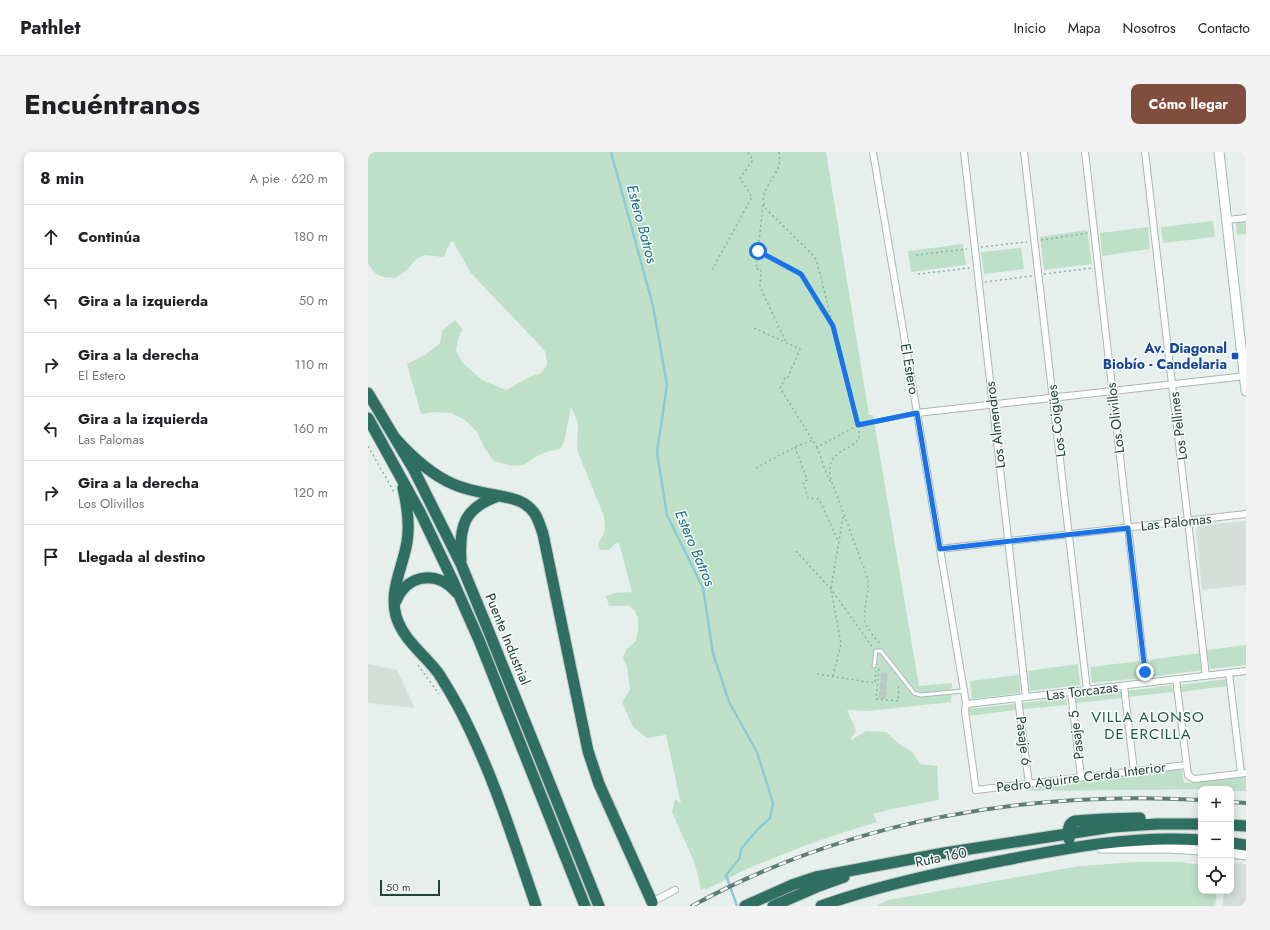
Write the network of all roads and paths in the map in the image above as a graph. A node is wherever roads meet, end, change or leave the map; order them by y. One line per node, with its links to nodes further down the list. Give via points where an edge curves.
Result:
1 (748, 152): 18 (path, via 753,160 740,178 752,197)
2 (779, 152): 9 (path, via 778,168 763,196)
3 (873, 152): 30 (street, El Estero)
4 (964, 152): 14 (street, Los Almendros)
5 (1024, 152): 13 (street, Los Coigües)
6 (1085, 152): 12 (street, Los Olivillos)
7 (1145, 152): 24 (street, Los Pellines)
8 (1219, 152): 11 (main road)
9 (763, 202): 15 (path); 20 (path, via 767,210 816,258)
10 (1246, 218): 11 (street)
11 (1227, 220): 23 (main road)
12 (1094, 232): 13 (path); 25 (street, Los Olivillos)
13 (1035, 241): 14 (path); 28 (street, Los Coigües)
14 (975, 248): 16 (path); 17 (street, Los Almendros)
15 (758, 251): 20 (path, via 801,274); 22 (path, via 756,269 761,269 760,287)
16 (916, 255)
17 (977, 267): 19 (path); 29 (street, Los Almendros)
18 (712, 270)
19 (918, 274)
20 (833, 326): 32 (path)
21 (754, 328): 22 (path)
22 (786, 342): 34 (path, via 800,349 788,377 786,376 780,388)
23 (1245, 376): 24 (street); 26 (main road)
24 (1173, 384): 25 (street); 43 (street, Los Pellines)
25 (1112, 391): 28 (street); 44 (street, Los Olivillos)
26 (1246, 392)
27 (368, 393): 33 (highway, Puente Industrial)
28 (1054, 398): 29 (street); 45 (street, Los Coigües)
29 (993, 404): 30 (street); 47 (street, Los Almendros)
30 (917, 413): 32 (lane); 48 (street, El Estero)
31 (368, 418): 38 (highway, Puente Industrial)
32 (858, 425): 36 (path); 39 (path, via 859,439 832,461)
33 (395, 438): 40 (highway, via 419,462 447,481 466,489); 50 (highway, Puente Industrial)
34 (813, 440): 35 (path); 36 (path)
35 (795, 447): 37 (path); 46 (path, via 807,480 803,482 808,498 819,499)
36 (817, 447): 39 (path)
37 (756, 468)
38 (398, 470): 52 (highway, Puente Industrial); 53 (highway, via 409,527 395,589)
39 (832, 484): 42 (path)
40 (499, 496): 50 (highway, via 480,504 468,516 460,540); 92 (highway, via 512,498 524,504 532,510 538,520 588,751 601,790)
41 (1246, 514): 43 (street, Las Palomas)
42 (844, 516): 46 (path); 54 (path, via 868,579 864,616 866,624)
43 (1189, 521): 44 (street, Las Palomas); 62 (street, Los Pellines)
44 (1128, 528): 45 (street, Las Palomas); 65 (street, Los Olivillos)
45 (1069, 534): 47 (street, Las Palomas); 67 (street, Los Coigües)
46 (838, 541): 51 (path)
47 (1008, 541): 48 (street, Las Palomas); 70 (street, Los Almendros)
48 (940, 549): 68 (street, El Estero)
49 (796, 551): 51 (path)
50 (461, 564): 96 (highway, Puente Industrial)
51 (831, 589): 55 (path); 61 (path, via 841,644)
52 (460, 597): 53 (highway, via 446,583 420,578 403,588); 95 (highway, Puente Industrial)
53 (394, 607): 94 (highway, via 404,633 438,674 467,725 508,822)
54 (882, 646)
55 (876, 651): 56 (lane); 57 (path, via 880,656); 64 (lane, via 881,651)
56 (874, 666)
57 (878, 671): 61 (path, via 874,683); 64 (path, via 876,699 898,701 899,682)
58 (1246, 671): 59 (street, Las Torcazas)
59 (1229, 673): 62 (street, Las Torcazas); 75 (street)
60 (817, 674): 61 (path)
61 (833, 676)
62 (1206, 676): 63 (street, Las Torcazas)
63 (1176, 680): 65 (street, Las Torcazas); 73 (street)
64 (904, 681): 68 (lane, via 918,694)
65 (1146, 683): 66 (street, Las Torcazas)
66 (1124, 686): 67 (street, Las Torcazas); 74 (street)
67 (1087, 690): 69 (street, Las Torcazas)
68 (963, 691): 72 (street, El Estero)
69 (1071, 692): 70 (street, Las Torcazas); 76 (street, Pasaje 5)
70 (1026, 697): 71 (street, Las Torcazas)
71 (1018, 698): 72 (street, Las Torcazas); 77 (street, Pasaje 6)
72 (966, 704): 78 (street, El Estero)
73 (1186, 765): 74 (street, Pedro Aguirre Cerda Interior); 75 (street, via 1187,773 1195,779)
74 (1134, 771): 76 (street, Pedro Aguirre Cerda Interior)
75 (1244, 773)
76 (1081, 777): 77 (street, Pedro Aguirre Cerda Interior)
77 (1029, 784): 78 (street, Pedro Aguirre Cerda Interior)
78 (976, 790)
79 (1198, 824): 82 (highway, Ruta 160, via 1112,827)
80 (1234, 825): 81 (highway)
81 (1246, 827)
82 (1068, 833): 86 (highway); 90 (highway, Ruta 160)
83 (1198, 840): 86 (highway, Ruta 160, via 1135,839)
84 (1234, 843): 85 (highway)
85 (1246, 845)
86 (1070, 848): 87 (main road); 98 (highway, Ruta 160, via 908,879)
87 (1198, 850)
88 (1234, 853): 89 (main road)
89 (1246, 855)
90 (903, 862): 93 (highway, Ruta 160, via 816,877); 97 (highway, Ruta 160, via 835,880)
91 (675, 890): 92 (street)
92 (648, 904)
93 (746, 905)
94 (536, 906)
95 (586, 906)
96 (599, 906)
97 (773, 906)
98 (821, 906)

